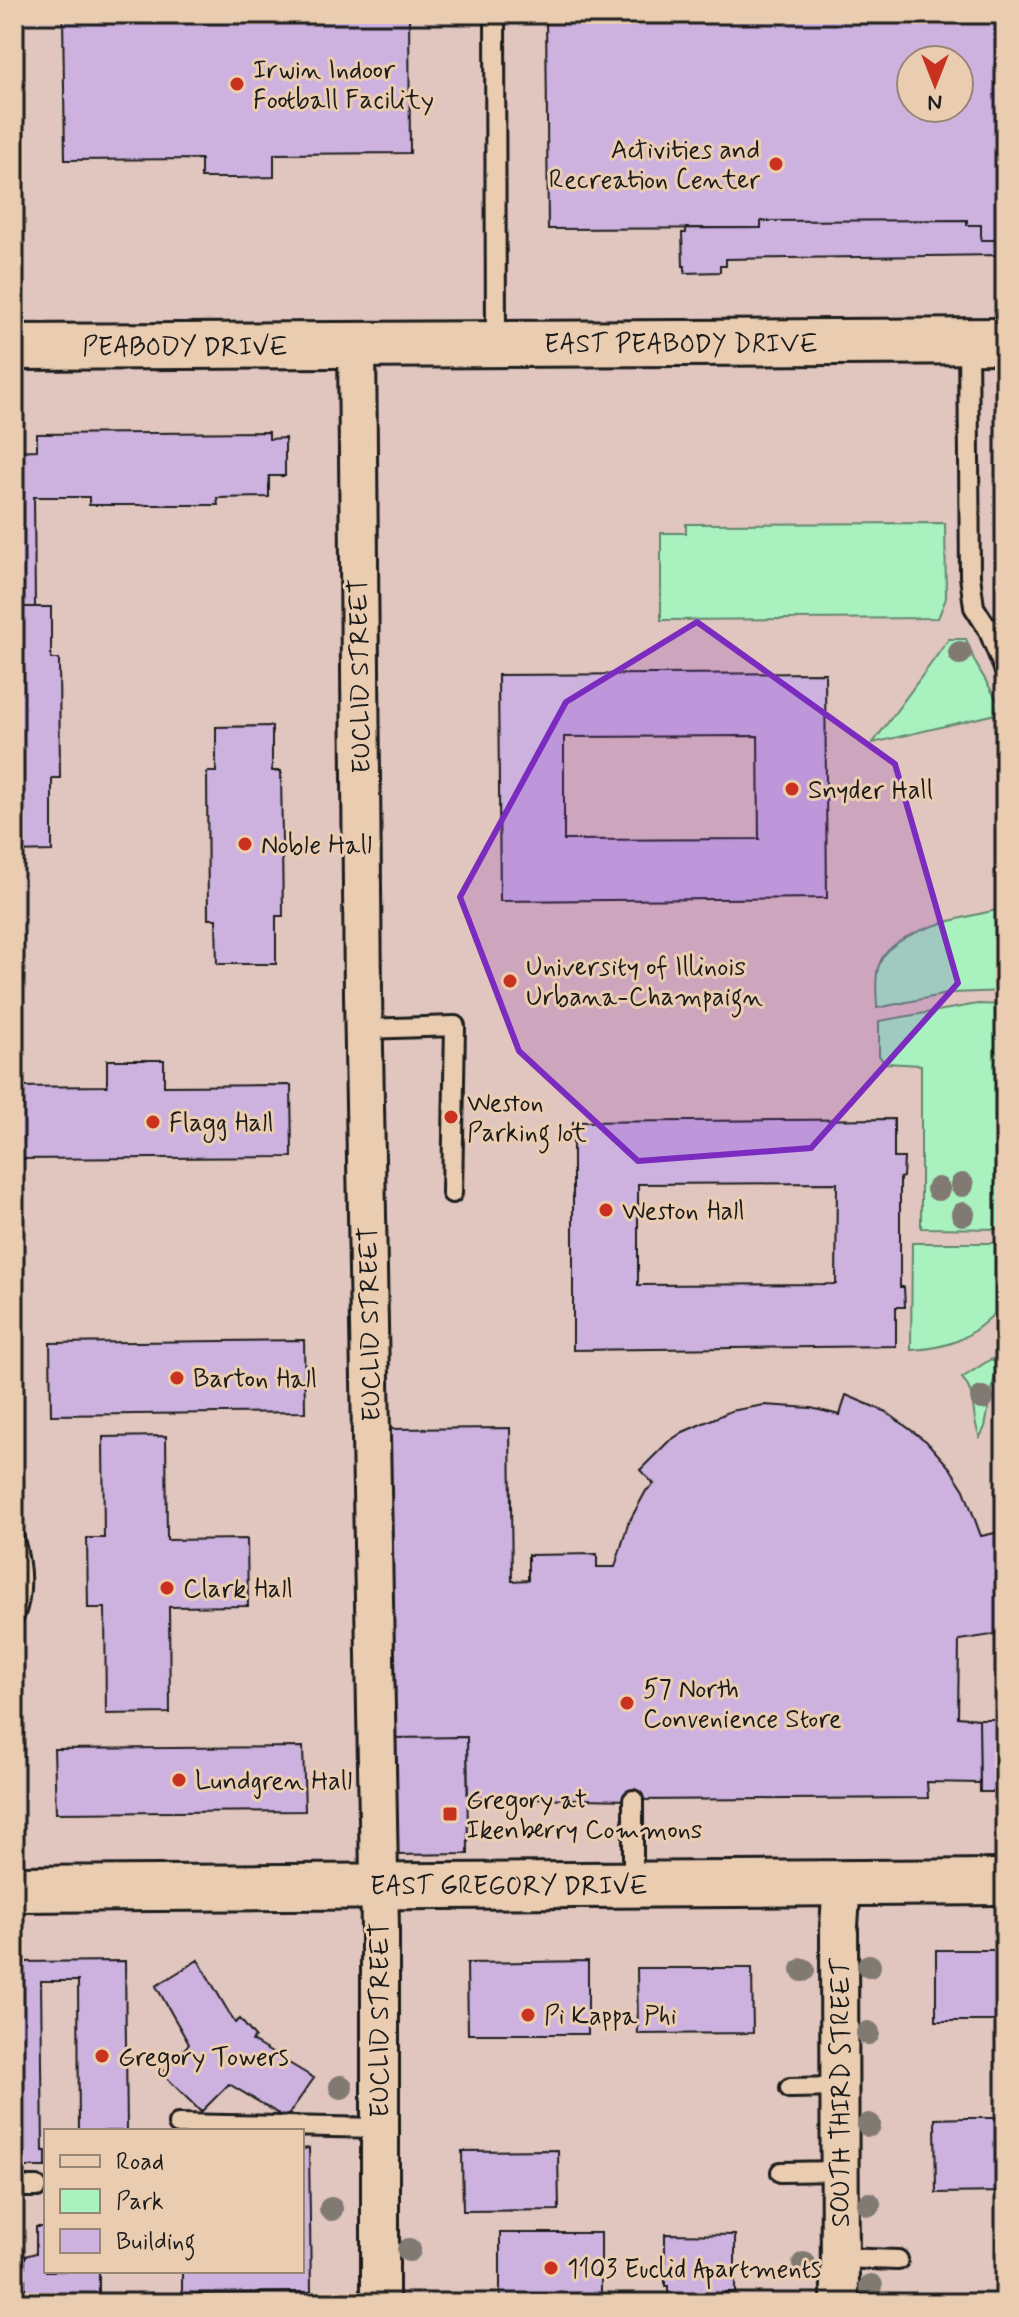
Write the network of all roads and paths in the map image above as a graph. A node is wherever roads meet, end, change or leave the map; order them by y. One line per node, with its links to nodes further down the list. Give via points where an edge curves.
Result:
1 (495, 14): 3 (lane)
2 (987, 341): 3 (street, EAST PEABODY DRIVE); 6 (lane, via 970,576 974,607)
3 (496, 344): 4 (street, EAST PEABODY DRIVE)
4 (357, 345): 5 (street, PEABODY DRIVE); 8 (street, EUCLID STREET)
5 (14, 347)
6 (996, 628): 7 (lane)
7 (1005, 671)
8 (364, 1029): 9 (lane, via 455,1026); 16 (street, EUCLID STREET)
9 (452, 1193)
10 (14, 1539): 11 (lane, via 21,1586)
11 (14, 1616)
12 (633, 1800): 15 (lane)
13 (1005, 1882): 14 (street, EAST GREGORY DRIVE)
14 (842, 1883): 15 (street, EAST GREGORY DRIVE); 18 (street, SOUTH THIRD STREET)
15 (633, 1885): 16 (street, EAST GREGORY DRIVE)
16 (379, 1886): 17 (street, EAST GREGORY DRIVE); 21 (street, EUCLID STREET)
17 (14, 1889)
18 (841, 2087): 19 (lane); 22 (street, SOUTH THIRD STREET)
19 (790, 2088)
20 (178, 2124): 21 (lane)
21 (380, 2128): 28 (street, EUCLID STREET)
22 (841, 2171): 23 (lane); 26 (street, SOUTH THIRD STREET)
23 (781, 2172)
24 (14, 2187): 25 (lane)
25 (37, 2187)
26 (840, 2258): 27 (lane); 29 (street, SOUTH THIRD STREET)
27 (898, 2260)
28 (380, 2303)
29 (840, 2303)

